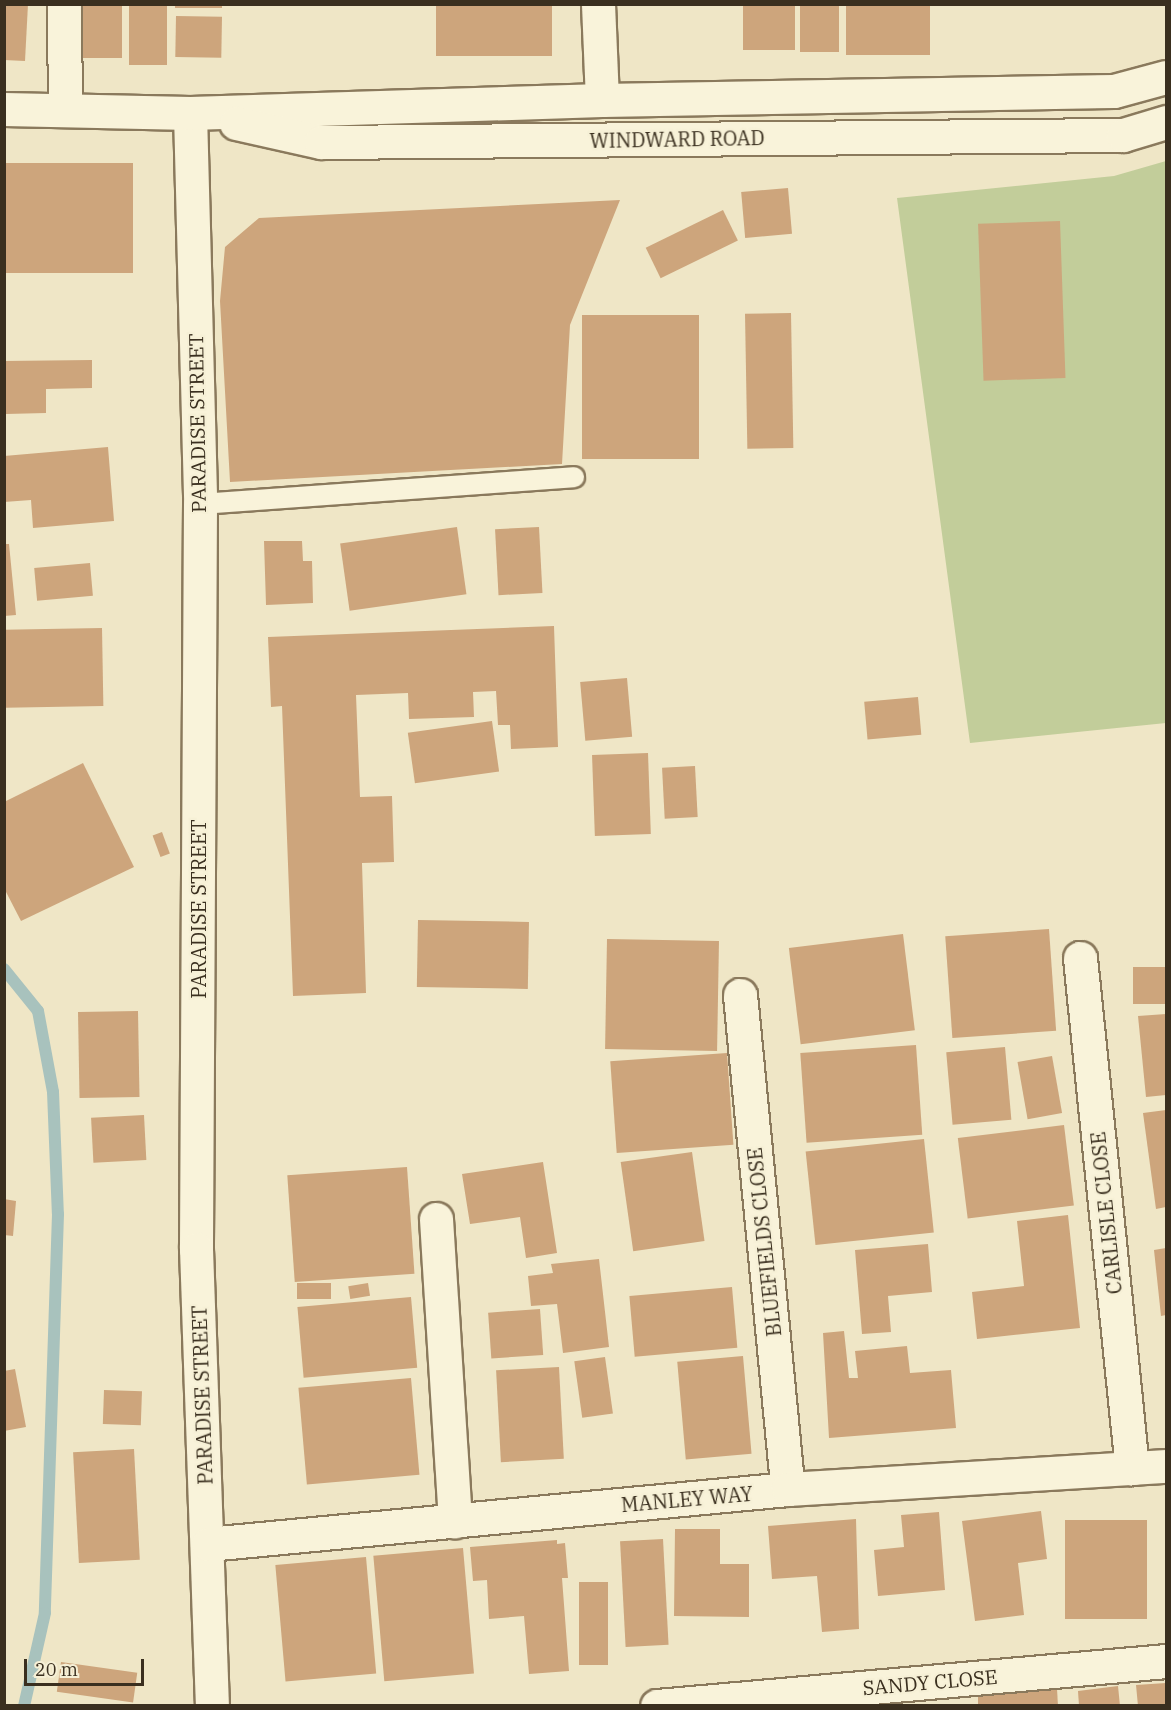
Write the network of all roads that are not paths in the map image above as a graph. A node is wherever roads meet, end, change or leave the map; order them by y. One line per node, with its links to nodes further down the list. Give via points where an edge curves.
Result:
1 (64, 4): 6 (street)
2 (598, 4): 4 (street)
3 (1167, 77): 4 (street, WINDWARD ROAD, via 1114,91)
4 (602, 100): 7 (street, WINDWARD ROAD)
5 (4, 109): 6 (street, WINDWARD ROAD)
6 (65, 109): 7 (street, WINDWARD ROAD)
7 (190, 113): 8 (street, WINDWARD ROAD, via 321,142 1124,135); 10 (street, PARADISE STREET)
8 (1167, 122)
9 (574, 477): 10 (lane)
10 (200, 504): 18 (street, PARADISE STREET, via 196,1249)
11 (1080, 958): 15 (street, CARLISLE CLOSE)
12 (740, 995): 16 (street, BLUEFIELDS CLOSE)
13 (436, 1219): 17 (street)
14 (1167, 1466): 15 (street, MANLEY WAY)
15 (1132, 1468): 16 (street, MANLEY WAY)
16 (788, 1489): 17 (street, MANLEY WAY)
17 (455, 1521): 18 (street, MANLEY WAY)
18 (208, 1544): 20 (street, PARADISE STREET)
19 (1167, 1661): 21 (street, SANDY CLOSE)
20 (212, 1706)
21 (657, 1706)

